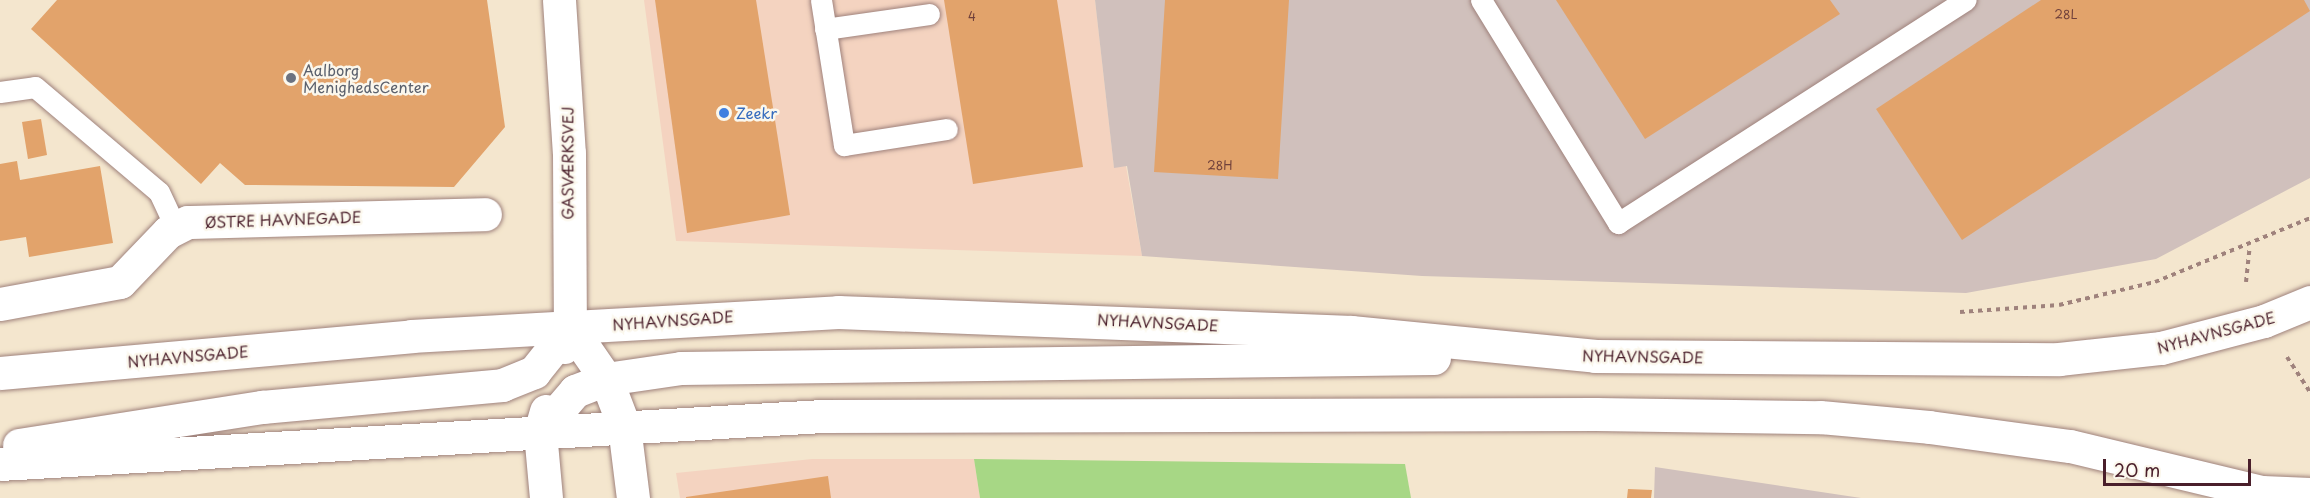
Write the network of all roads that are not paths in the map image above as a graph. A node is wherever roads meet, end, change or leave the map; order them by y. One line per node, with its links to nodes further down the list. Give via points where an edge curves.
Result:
1 (559, 0): 13 (street, GASVÆRKSVEJ, via 568,117)
2 (821, 0): 6 (lane)
3 (1481, 0): 4 (lane, via 1618,223)
4 (1966, 0)
5 (929, 14): 6 (lane)
6 (825, 29): 8 (lane, via 844,145)
7 (0, 92): 10 (lane, via 35,87 159,192)
8 (947, 129)
9 (484, 214): 10 (street, ØSTRE HAVNEGADE, via 237,219)
10 (176, 228): 12 (street, via 120,282)
11 (2310, 302): 14 (street, NYHAVNSGADE, via 2264,321 2161,348 2059,359)
12 (0, 304)
13 (570, 327): 14 (street, NYHAVNSGADE, via 838,312 1030,316 1352,332); 15 (street, NYHAVNSGADE); 16 (street); 18 (street, GASVÆRKSVEJ); 19 (street, via 534,372 502,385 262,406)
14 (1595, 357): 16 (street, via 728,366)
15 (0, 373)
16 (606, 380): 17 (street); 18 (street, via 575,391)
17 (624, 426): 18 (street); 21 (street, via 822,416 1820,417 2070,446 2262,492); 23 (street)
18 (540, 432): 20 (street); 22 (street)
19 (0, 447)
20 (0, 464)
21 (2310, 494)
22 (546, 498)
23 (633, 498)

